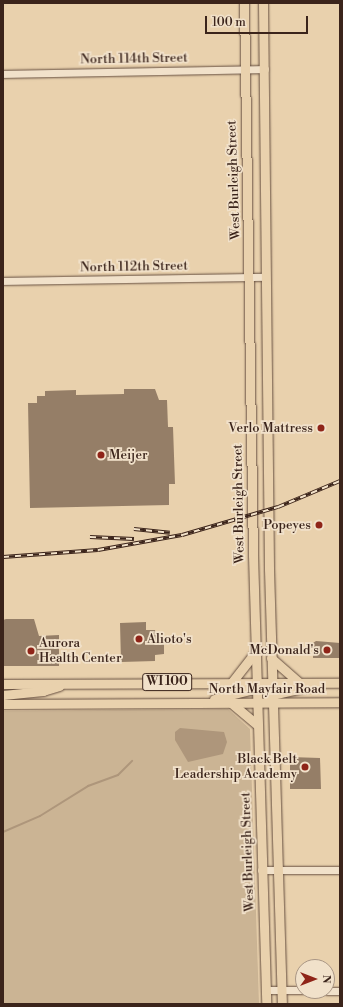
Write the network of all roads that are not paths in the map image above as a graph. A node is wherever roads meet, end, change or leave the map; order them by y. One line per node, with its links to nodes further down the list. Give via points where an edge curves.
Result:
1 (244, 3): 3 (main road, West Burleigh Street)
2 (263, 3): 4 (main road)
3 (245, 69): 4 (street, North 114th Street); 5 (street, North 114th Street); 6 (main road, West Burleigh Street)
4 (265, 69): 7 (main road)
5 (3, 74)
6 (249, 277): 7 (street, North 112th Street); 8 (street, North 112th Street); 9 (main road, West Burleigh Street)
7 (265, 277): 10 (main road)
8 (3, 281)
9 (255, 652): 11 (main road, via 249,664); 18 (main road, West Burleigh Street)
10 (271, 658): 12 (main road); 13 (main road)
11 (232, 682): 15 (main road, North Mayfair Road / WI 100); 18 (main road, North Mayfair Road / WI 100)
12 (272, 682): 13 (main road, North Mayfair Road); 18 (main road); 20 (main road)
13 (299, 682): 14 (main road, North Mayfair Road)
14 (325, 682): 16 (main road, North Mayfair Road); 20 (main road)
15 (66, 683): 17 (main road, North Mayfair Road / WI 100); 19 (main road, via 43,692)
16 (340, 683)
17 (3, 684)
18 (256, 685): 21 (main road, West Burleigh Street); 22 (main road)
19 (3, 695)
20 (272, 698): 21 (main road, North Mayfair Road); 24 (main road, North Mayfair Road); 27 (main road)
21 (256, 701): 23 (main road, North Mayfair Road / WI 100); 26 (main road, West Burleigh Street)
22 (204, 702): 23 (main road, North Mayfair Road / WI 100); 25 (main road, North Mayfair Road / WI 100)
23 (230, 702): 26 (main road)
24 (340, 702)
25 (3, 704)
26 (257, 725): 28 (main road, West Burleigh Street)
27 (279, 868): 28 (street); 29 (street); 31 (main road)
28 (262, 870): 30 (main road, West Burleigh Street)
29 (340, 870)
30 (265, 990): 31 (street); 33 (main road, West Burleigh Street)
31 (282, 990): 32 (street); 34 (main road)
32 (295, 990)
33 (266, 1004)
34 (282, 1004)

